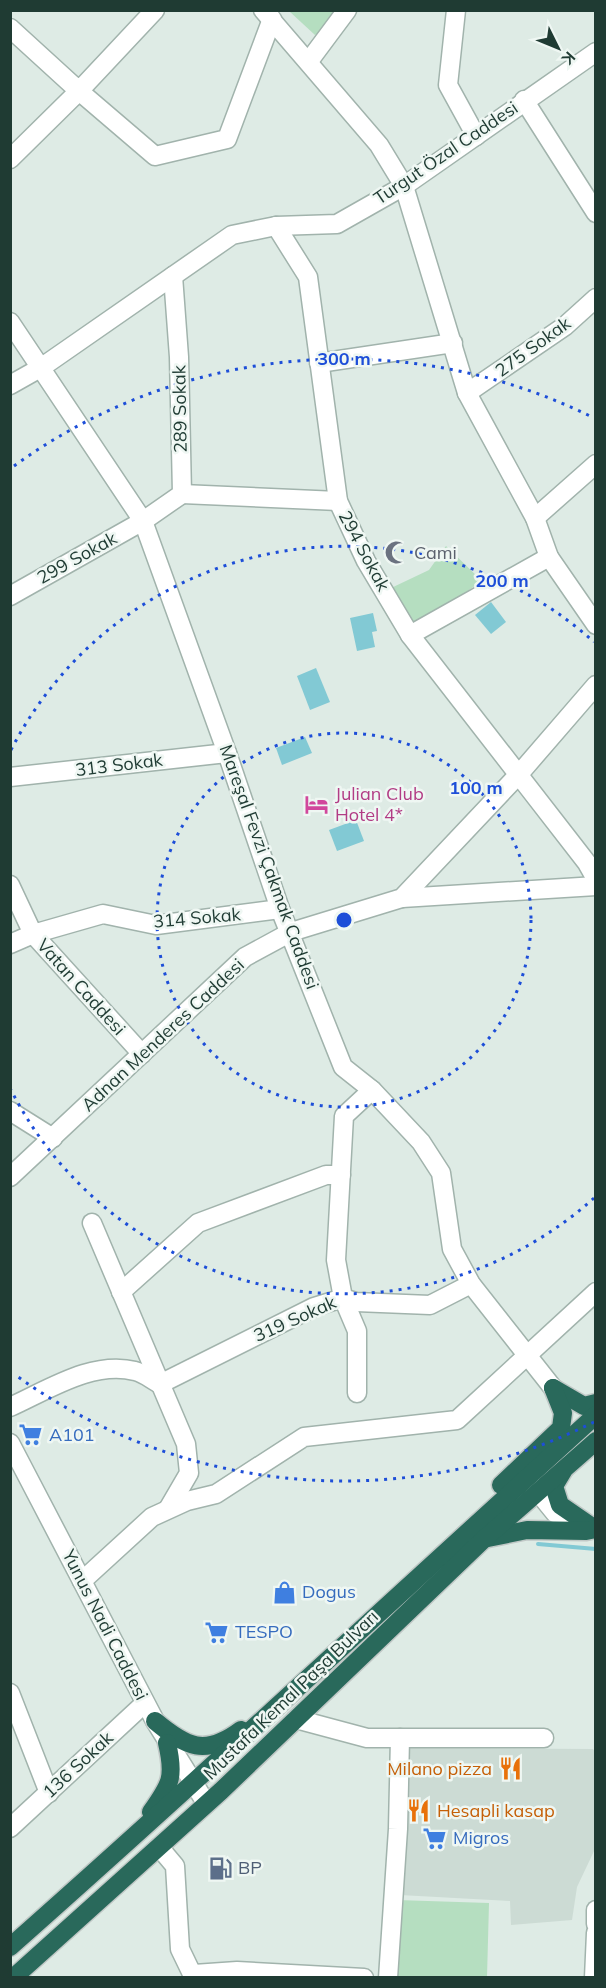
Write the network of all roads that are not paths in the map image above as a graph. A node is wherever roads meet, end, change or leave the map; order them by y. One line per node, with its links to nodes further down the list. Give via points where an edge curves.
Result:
1 (155, 10): 8 (street)
2 (347, 10): 7 (street)
3 (456, 10): 10 (street, via 448,85)
4 (267, 15): 7 (street); 8 (street, via 227,139 155,156)
5 (10, 28): 8 (street)
6 (596, 52): 9 (street, Turgut Özal Caddesi)
7 (309, 61): 12 (street, via 379,145)
8 (79, 91): 11 (street)
9 (524, 100): 10 (street, Turgut Özal Caddesi); 13 (street)
10 (476, 136): 12 (street, Turgut Özal Caddesi)
11 (10, 159)
12 (404, 186): 14 (street, Turgut Özal Caddesi, via 337,224); 18 (street)
13 (596, 213)
14 (276, 226): 15 (street, Turgut Özal Caddesi, via 232,235); 19 (street, 294 Sokak, via 308,277)
15 (173, 276): 20 (street, Turgut Özal Caddesi); 24 (street, 289 Sokak)
16 (596, 298): 22 (street, 275 Sokak, via 566,326)
17 (10, 322): 20 (street, Mareşal Fevzi Çakmak Caddesi)
18 (453, 343): 19 (street); 22 (street)
19 (319, 363): 25 (street, 294 Sokak)
20 (42, 367): 21 (street, Turgut Özal Caddesi); 27 (street, Mareşal Fevzi Çakmak Caddesi)
21 (10, 385)
22 (467, 393): 26 (street)
23 (596, 464): 26 (street)
24 (182, 494): 25 (street); 27 (street)
25 (338, 501): 31 (street, 294 Sokak, via 366,561)
26 (535, 518): 28 (street)
27 (143, 521): 29 (street, 299 Sokak); 33 (street, Mareşal Fevzi Çakmak Caddesi)
28 (549, 557): 30 (street); 31 (street)
29 (10, 596)
30 (596, 625)
31 (410, 635): 34 (street, 294 Sokak)
32 (596, 685): 34 (street, Adnan Menderes Caddesi)
33 (227, 753): 35 (street, 313 Sokak); 40 (street, Mareşal Fevzi Çakmak Caddesi)
34 (520, 773): 36 (street, 294 Sokak); 39 (street, Adnan Menderes Caddesi)
35 (10, 777)
36 (593, 867)
37 (10, 885): 42 (street, Vatan Caddesi)
38 (596, 886): 39 (street)
39 (402, 898): 41 (street, Adnan Menderes Caddesi)
40 (280, 909): 41 (street, Mareşal Fevzi Çakmak Caddesi); 42 (street, 314 Sokak, via 156,925 103,914)
41 (291, 932): 44 (street, Adnan Menderes Caddesi, via 245,957); 45 (street, Mareşal Fevzi Çakmak Caddesi, via 344,1067)
42 (33, 934): 43 (street, 314 Sokak); 44 (street, Vatan Caddesi)
43 (10, 944)
44 (142, 1054): 47 (street, Adnan Menderes Caddesi)
45 (372, 1090): 48 (street, via 344,1116); 51 (street, Mareşal Fevzi Çakmak Caddesi, via 421,1142 441,1173 452,1249)
46 (10, 1111): 47 (street)
47 (53, 1138): 49 (street, Adnan Menderes Caddesi)
48 (340, 1175): 52 (street, via 326,1175 198,1223); 54 (street, via 336,1260)
49 (10, 1177)
50 (92, 1222): 52 (street)
51 (471, 1284): 54 (street, 319 Sokak, via 430,1305); 55 (street, Mareşal Fevzi Çakmak Caddesi)
52 (121, 1292): 56 (street)
53 (596, 1292): 55 (street)
54 (343, 1298): 56 (street, 319 Sokak, via 314,1307); 58 (street, via 357,1331)
55 (525, 1355): 57 (street, Mareşal Fevzi Çakmak Caddesi); 66 (street, via 457,1420 304,1437 216,1494)
56 (160, 1384): 60 (street, via 137,1371 110,1368 84,1374); 66 (street, via 186,1444 189,1473)
57 (553, 1388): 59 (highway, via 584,1406); 69 (highway, via 563,1413 561,1428 500,1485)
58 (357, 1393)
59 (596, 1403)
60 (10, 1407)
61 (596, 1415): 65 (highway, Mustafa Kemal Paşa Bulvarı)
62 (596, 1441): 64 (highway, Mustafa Kemal Paşa Bulvarı)
63 (10, 1443): 70 (street, Yunus Nadi Caddesi)
64 (567, 1465): 65 (highway, Mustafa Kemal Paşa Bulvarı); 67 (highway, via 554,1486 556,1496 560,1505)
65 (531, 1485): 67 (street, via 555,1513); 68 (highway, Mustafa Kemal Paşa Bulvarı); 69 (highway, Mustafa Kemal Paşa Bulvarı)
66 (168, 1509): 70 (street, via 152,1517)
67 (594, 1528): 68 (highway, via 527,1530)
68 (483, 1540): 74 (highway, Mustafa Kemal Paşa Bulvarı)
69 (446, 1549): 72 (highway, Mustafa Kemal Paşa Bulvarı)
70 (82, 1581): 73 (street, Yunus Nadi Caddesi)
71 (10, 1693): 80 (street)
72 (288, 1694): 75 (highway, via 230,1738 211,1745 192,1747); 79 (highway, Mustafa Kemal Paşa Bulvarı)
73 (145, 1703): 75 (street, Yunus Nadi Caddesi); 80 (street, 136 Sokak)
74 (296, 1719): 76 (street, via 368,1738); 81 (highway, Mustafa Kemal Paşa Bulvarı)
75 (154, 1721): 78 (street, Yunus Nadi Caddesi)
76 (400, 1738): 77 (street); 93 (street)
77 (544, 1738)
78 (167, 1743): 79 (street, Yunus Nadi Caddesi); 84 (highway, via 173,1767 167,1789)
79 (193, 1784): 81 (street, Yunus Nadi Caddesi); 84 (highway, Mustafa Kemal Paşa Bulvarı)
80 (49, 1793): 82 (street, 136 Sokak)
81 (207, 1803): 83 (highway, Mustafa Kemal Paşa Bulvarı)
82 (10, 1828)
83 (159, 1847): 89 (street, via 175,1866 180,1948); 90 (highway, Mustafa Kemal Paşa Bulvarı)
84 (112, 1856): 88 (highway, Mustafa Kemal Paşa Bulvarı)
85 (596, 1910): 86 (street)
86 (596, 1924)
87 (596, 1933): 94 (street)
88 (10, 1947)
89 (194, 1976): 91 (street, via 237,1971)
90 (13, 1977)
91 (335, 1977): 92 (street)
92 (364, 1977)
93 (388, 1977)
94 (594, 1977)

